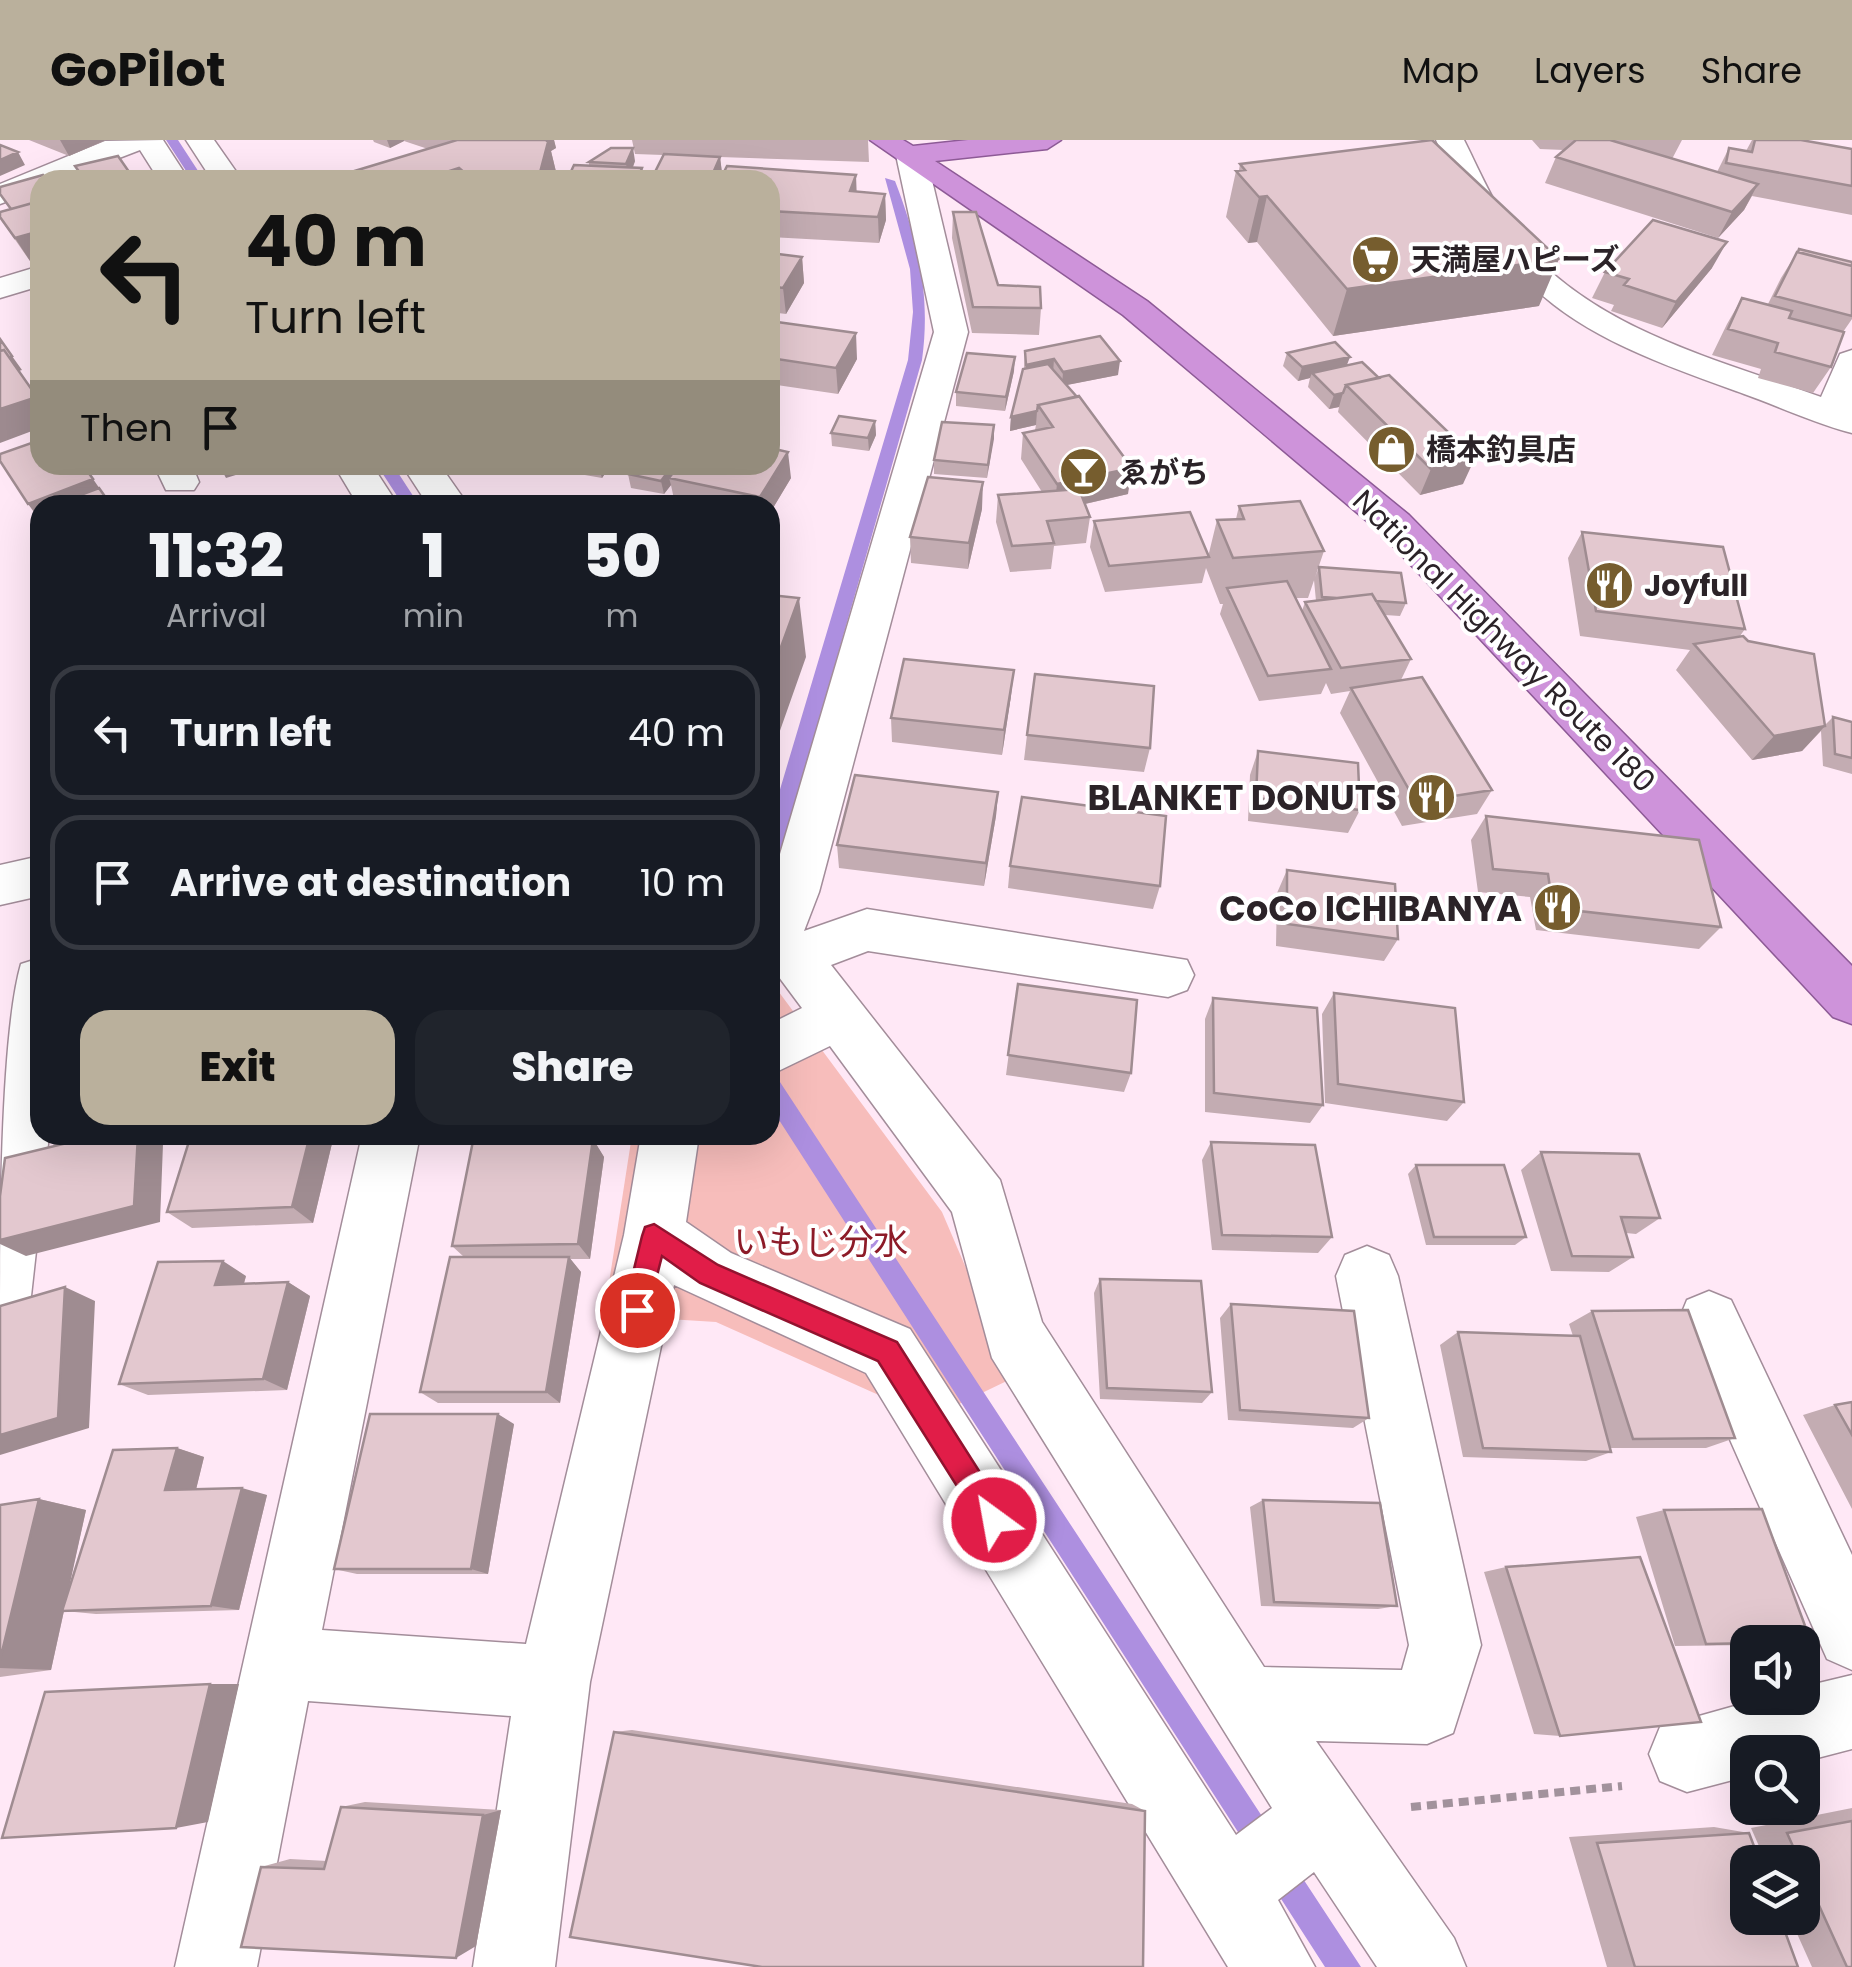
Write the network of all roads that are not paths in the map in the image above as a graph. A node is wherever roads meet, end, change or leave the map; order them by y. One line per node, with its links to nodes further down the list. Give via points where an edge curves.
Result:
1 (146, 140): 6 (street); 7 (street)
2 (200, 140): 8 (street)
3 (1048, 140): 5 (highway)
4 (1450, 140): 14 (street, via 1479,200 1522,263 1571,303 1670,354)
5 (897, 147): 17 (street, via 951,332); 19 (highway, National Highway Route 180, via 1134,308 1395,524)
6 (60, 170)
7 (167, 170)
8 (220, 170)
9 (30, 182): 10 (street)
10 (0, 195)
11 (30, 279): 12 (street)
12 (0, 288)
13 (1852, 361): 14 (street)
14 (1842, 417)
15 (30, 878): 16 (street)
16 (0, 885)
17 (780, 942): 18 (street, via 867,930); 20 (street)
18 (1168, 974)
19 (1852, 1001)
20 (838, 1016): 21 (street); 32 (street, via 978,1200 1014,1336)
21 (780, 1045)
22 (30, 1059): 27 (street)
23 (389, 1145): 30 (street)
24 (668, 1145): 25 (street)
25 (654, 1236): 31 (street); 35 (street, via 709,1274 888,1352)
26 (1366, 1276): 32 (street, via 1445,1645 1427,1708)
27 (0, 1296)
28 (1709, 1322): 29 (street)
29 (1852, 1634)
30 (279, 1663): 31 (street); 36 (street)
31 (553, 1682): 37 (street)
32 (1245, 1703): 35 (street)
33 (1852, 1712): 34 (street)
34 (1687, 1754)
35 (1275, 1854): 38 (street); 39 (street)
36 (216, 1967)
37 (514, 1967)
38 (1274, 1967)
39 (1426, 1967)

